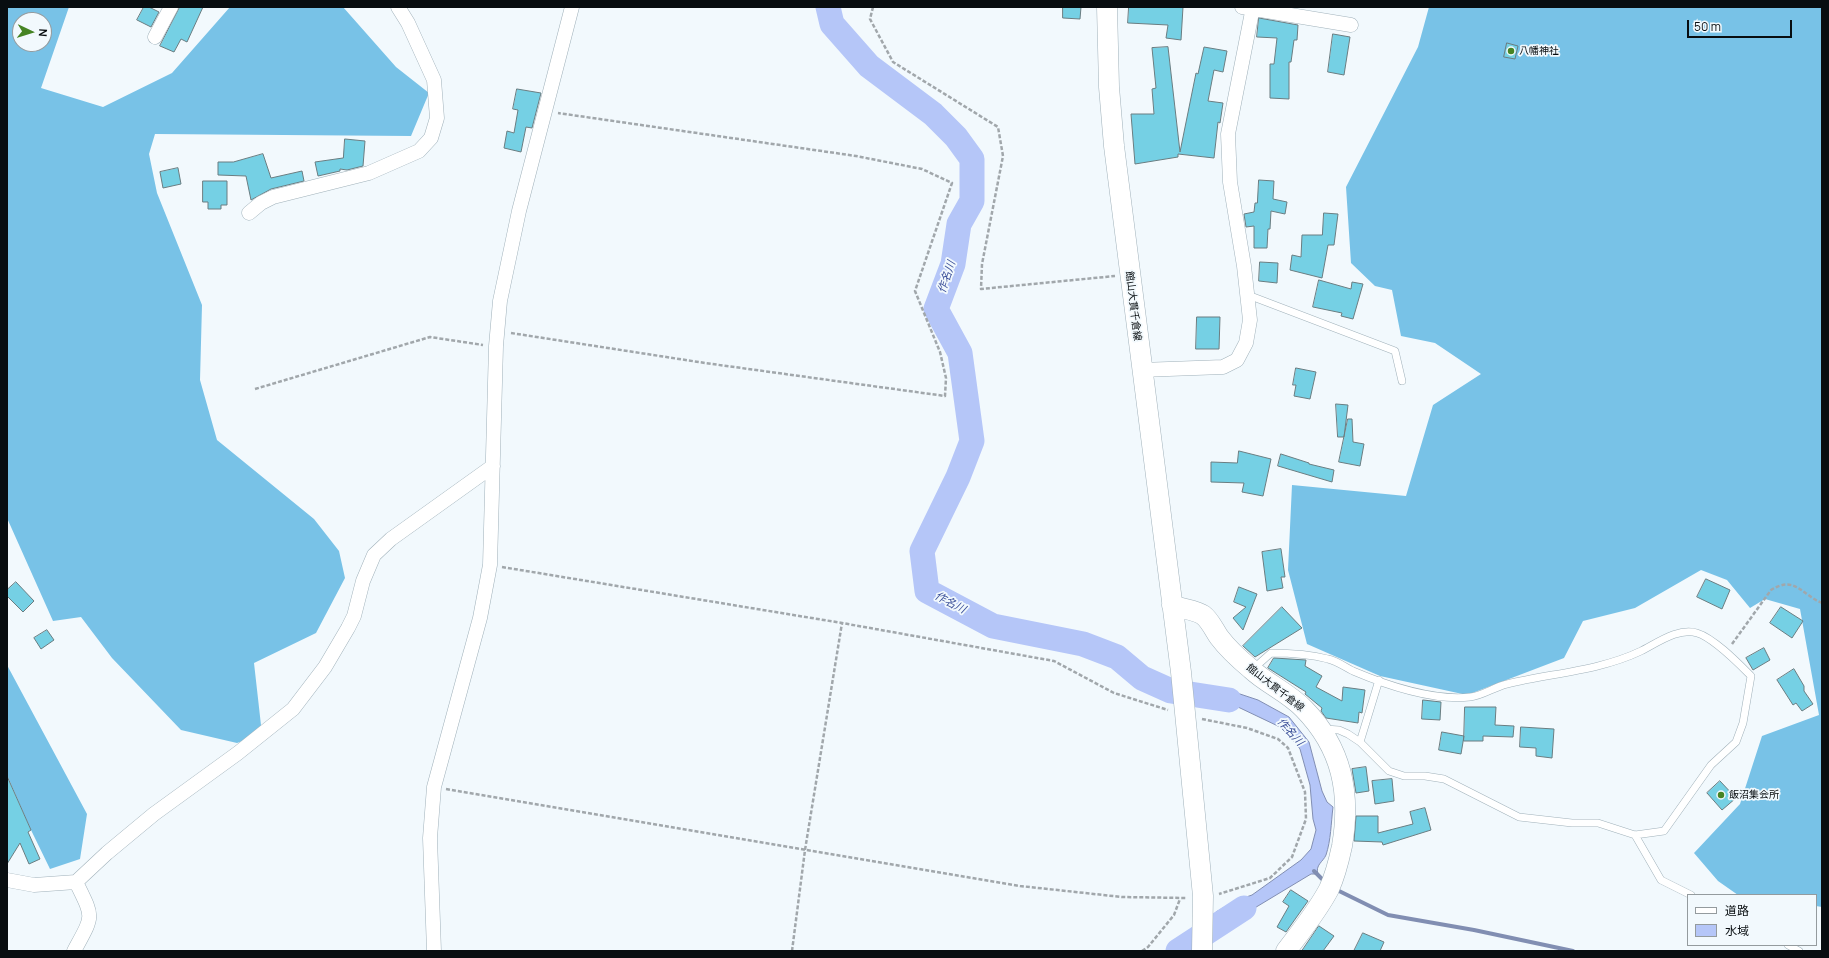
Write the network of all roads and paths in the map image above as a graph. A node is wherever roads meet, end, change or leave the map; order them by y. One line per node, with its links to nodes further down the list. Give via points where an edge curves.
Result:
1 (172, 7): 8 (street)
2 (398, 7): 10 (street, via 434,80 436,118 431,138 419,151 370,173 273,197)
3 (572, 7): 9 (street)
4 (873, 7): 11 (path, via 870,19 893,62 998,127 1003,156 982,264 981,289)
5 (1107, 7): 11 (main road, 館山大貫千倉線, via 1109,94)
6 (1249, 8): 7 (street); 12 (street, via 1228,134 1230,182)
7 (1350, 25)
8 (155, 38)
9 (544, 111): 13 (street, via 504,276); 13 (path, via 856,156 922,169 952,183 915,291 940,352 946,378 945,396 705,363)
10 (249, 213)
11 (1129, 274): 15 (main road, 館山大貫千倉線)
12 (1248, 295): 15 (street, via 1250,320 1246,343 1237,360 1223,368); 16 (lane, via 1395,351)
13 (496, 330): 14 (street)
14 (496, 346): 17 (path, via 430,337); 18 (street)
15 (1141, 370): 21 (main road, 館山大貫千倉線)
16 (1402, 381)
17 (254, 389)
18 (493, 466): 19 (street); 33 (street, via 391,539 374,555 348,628 325,667 293,709 154,814)
19 (490, 565): 22 (path); 29 (street, via 480,618)
20 (1822, 603): 23 (path, via 1794,585 1777,586 1771,590)
21 (1172, 605): 24 (main road, 館山大貫千倉線, via 1196,611 1204,616 1220,638); 26 (main road, 館山大貫千倉線)
22 (842, 623): 26 (path, via 1054,661 1114,693); 31 (path)
23 (1726, 652): 25 (lane, via 1698,633 1682,631 1604,666 1505,684 1472,697 1450,698); 30 (lane, via 1751,676 1743,723 1736,742 1711,766 1664,831)
24 (1252, 670): 25 (lane, via 1271,653 1299,653 1330,659 1352,671); 27 (main road, 館山大貫千倉線, via 1304,708)
25 (1378, 680): 28 (lane)
26 (1185, 712): 36 (main road, 館山大貫千倉線); 36 (path, via 1278,739 1288,748 1305,792 1306,819 1292,856 1270,878)
27 (1321, 729): 28 (lane, via 1339,730); 43 (main road, 館山大貫千倉線, via 1338,762 1346,794 1343,838 1339,861 1318,909)
28 (1360, 742): 30 (lane, via 1389,771 1404,776 1444,779 1519,817 1598,823)
29 (434, 787): 31 (path); 39 (street, via 430,838)
30 (1635, 835): 34 (lane, via 1661,880)
31 (804, 850): 35 (path, via 1020,886 1122,897); 40 (path)
32 (7, 880): 33 (street, via 34,885)
33 (76, 882): 38 (street, via 90,912 90,921)
34 (1689, 894)
35 (1180, 899): 36 (path); 41 (path, via 1174,915 1148,948)
36 (1203, 902): 42 (main road, 館山大貫千倉線)
37 (1790, 946): 44 (lane)
38 (74, 951)
39 (434, 951)
40 (792, 951)
41 (1142, 951)
42 (1202, 951)
43 (1286, 951)
44 (1799, 951)

